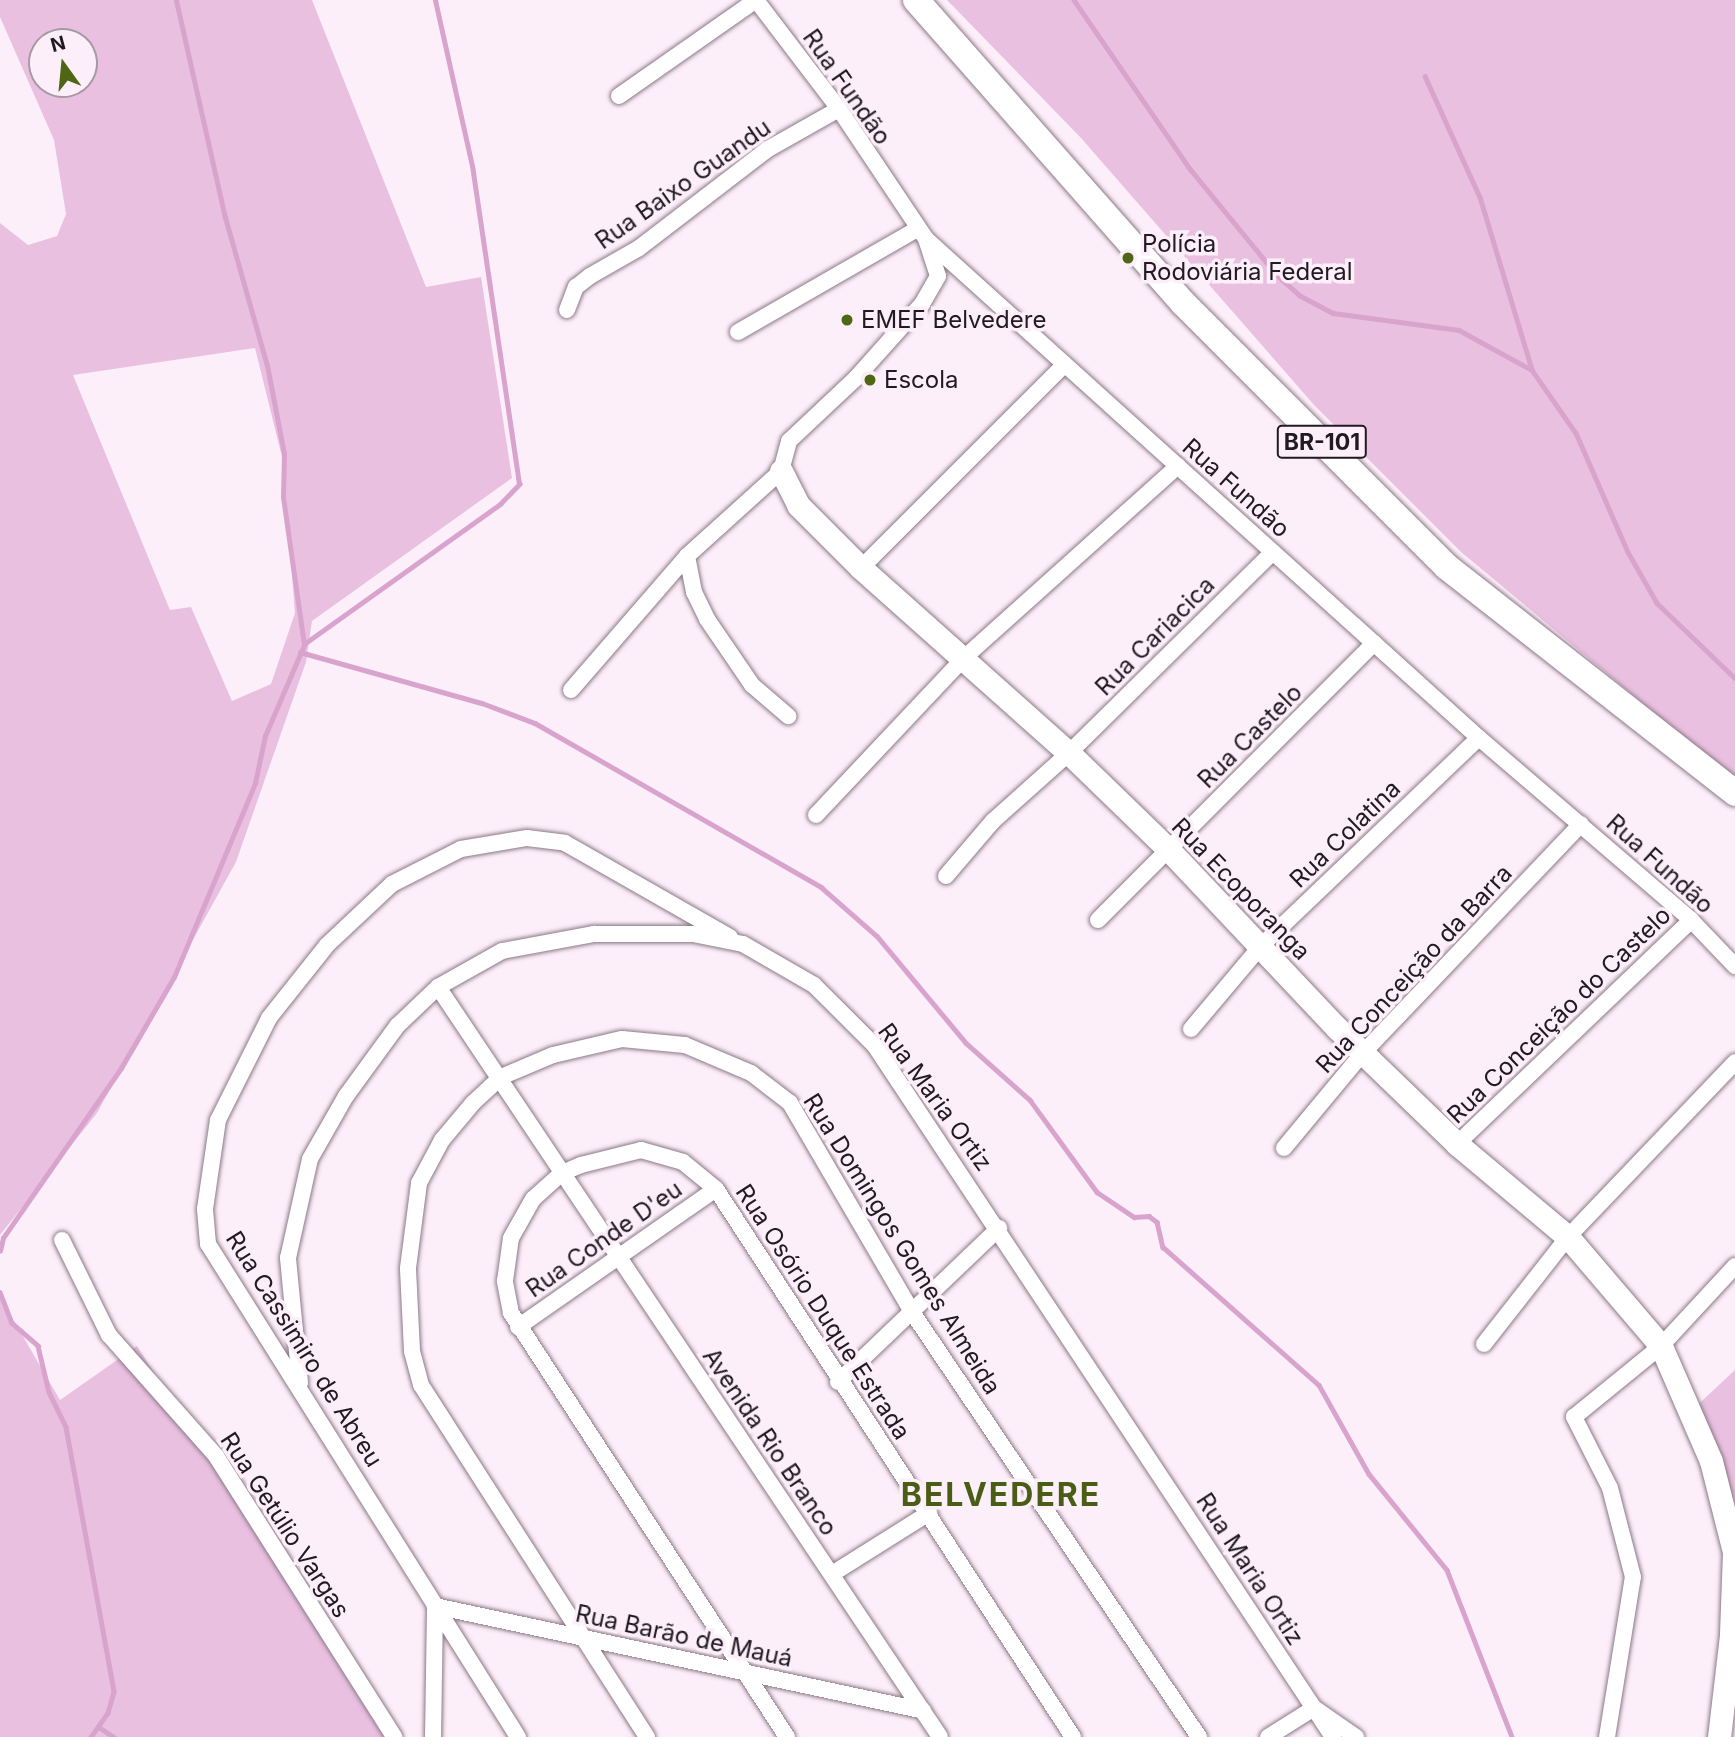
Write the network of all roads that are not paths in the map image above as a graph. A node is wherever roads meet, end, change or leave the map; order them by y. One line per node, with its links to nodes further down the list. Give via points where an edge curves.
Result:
1 (756, 0): 5 (street); 6 (street, Rua Fundão)
2 (916, 0): 4 (main road, BR-101)
3 (922, 0): 4 (main road)
4 (953, 45): 22 (main road, BR-101, via 1184,303 1447,567)
5 (620, 96)
6 (839, 109): 7 (street, Rua Fundão); 8 (street, Rua Baixo Guandu, via 768,149 639,248 590,276 576,287)
7 (922, 234): 9 (street); 10 (street, Rua Fundão); 12 (street, via 938,276 922,304 855,379 789,441)
8 (567, 310)
9 (738, 332)
10 (1065, 365): 11 (street, Rua Fundão); 15 (street)
11 (1178, 466): 13 (street, Rua Fundão); 17 (street)
12 (782, 471): 14 (street); 15 (street, Rua Ecoporanga, via 798,505)
13 (1273, 552): 16 (street, Rua Fundão); 21 (street, Rua Cariacica)
14 (687, 556): 18 (street); 19 (street, via 694,592 707,619 752,685)
15 (861, 568): 17 (street, Rua Ecoporanga)
16 (1374, 643): 20 (street, Rua Fundão); 25 (street, Rua Castelo)
17 (965, 657): 21 (street, Rua Ecoporanga); 23 (street)
18 (570, 690)
19 (788, 716)
20 (1479, 738): 24 (street, Rua Fundão); 30 (street, Rua Colatina)
21 (1069, 753): 25 (street, Rua Ecoporanga); 26 (street, Rua Cariacica, via 993,821)
22 (1735, 793)
23 (816, 816)
24 (1581, 824): 28 (street, Rua Fundão); 34 (street, Rua Conceição da Barra)
25 (1169, 850): 27 (street, Rua Castelo); 30 (street, Rua Ecoporanga)
26 (946, 876)
27 (1098, 920)
28 (1691, 920): 31 (street, Rua Fundão); 37 (street, Rua Conceição do Castelo)
29 (743, 944): 32 (street, Rua Maria Ortiz, via 693,934 594,934 502,951); 41 (street, Rua Maria Ortiz, via 814,985 876,1046); 51 (street, Rua Cassimiro de Abreu, via 565,844 527,838 461,849 392,884 327,945 269,1018 218,1120 205,1209 208,1244)
30 (1261, 946): 33 (street, Rua Colatina); 34 (street, Rua Ecoporanga)
31 (1735, 966)
32 (438, 987): 36 (street, Avenida Rio Branco); 51 (street, Rua Maria Ortiz, via 397,1026 346,1096 310,1159 288,1258)
33 (1191, 1030)
34 (1363, 1053): 37 (street, Rua Ecoporanga); 38 (street, Rua Conceição da Barra)
35 (1735, 1062): 42 (street)
36 (501, 1077): 39 (street, Avenida Rio Branco); 46 (street, Rua Domingos Gomes Almeida, via 553,1055 622,1039 685,1045 751,1073 790,1103); 55 (street, Rua Domingos Gomes Almeida, via 442,1140 419,1183 408,1268 412,1351 421,1385)
37 (1457, 1144): 42 (street, Rua Ecoporanga)
38 (1284, 1148)
39 (562, 1173): 40 (street, Rua Osório Duque Estrada, via 641,1150 683,1162); 44 (street, Avenida Rio Branco); 47 (street, Rua Osório Duque Estrada, via 533,1199 511,1238 505,1281)
40 (716, 1189): 44 (street, Rua Conde D'eu); 50 (street, Rua Osório Duque Estrada)
41 (999, 1228): 46 (street); 57 (street, Rua Maria Ortiz)
42 (1568, 1237): 48 (street); 49 (street, Rua Ecoporanga)
43 (62, 1240): 59 (street, Rua Getúlio Vargas, via 108,1335 216,1455)
44 (619, 1257): 47 (street, Rua Conde D'eu); 53 (street, Avenida Rio Branco)
45 (1735, 1266): 49 (street)
46 (912, 1312): 50 (street); 66 (street, Rua Domingos Gomes Almeida)
47 (518, 1327): 56 (street, Rua Osório Duque Estrada)
48 (1484, 1344)
49 (1661, 1346): 70 (street, via 1574,1417 1611,1489 1633,1577); 71 (street, Rua Ecoporanga, via 1711,1461 1734,1552 1731,1635)
50 (838, 1382): 52 (street, Rua Osório Duque Estrada)
51 (300, 1383): 54 (street, Rua Cassimiro de Abreu)
52 (929, 1513): 53 (street); 65 (street, Rua Osório Duque Estrada)
53 (832, 1574): 58 (street, Avenida Rio Branco)
54 (435, 1606): 55 (street, Rua Barão de Mauá); 60 (street); 61 (street, Rua Cassimiro de Abreu)
55 (581, 1637): 56 (street, Rua Barão de Mauá); 62 (street, Rua Domingos Gomes Almeida)
56 (745, 1673): 58 (street, Rua Barão de Mauá); 63 (street, Rua Osório Duque Estrada)
57 (1314, 1708): 67 (street); 68 (street, Rua Maria Ortiz); 69 (street)
58 (923, 1711): 64 (street, Avenida Rio Branco)
59 (394, 1737)
60 (433, 1737)
61 (519, 1737)
62 (647, 1737)
63 (786, 1737)
64 (940, 1737)
65 (1073, 1737)
66 (1199, 1737)
67 (1268, 1737)
68 (1333, 1737)
69 (1356, 1737)
70 (1608, 1737)
71 (1718, 1737)

